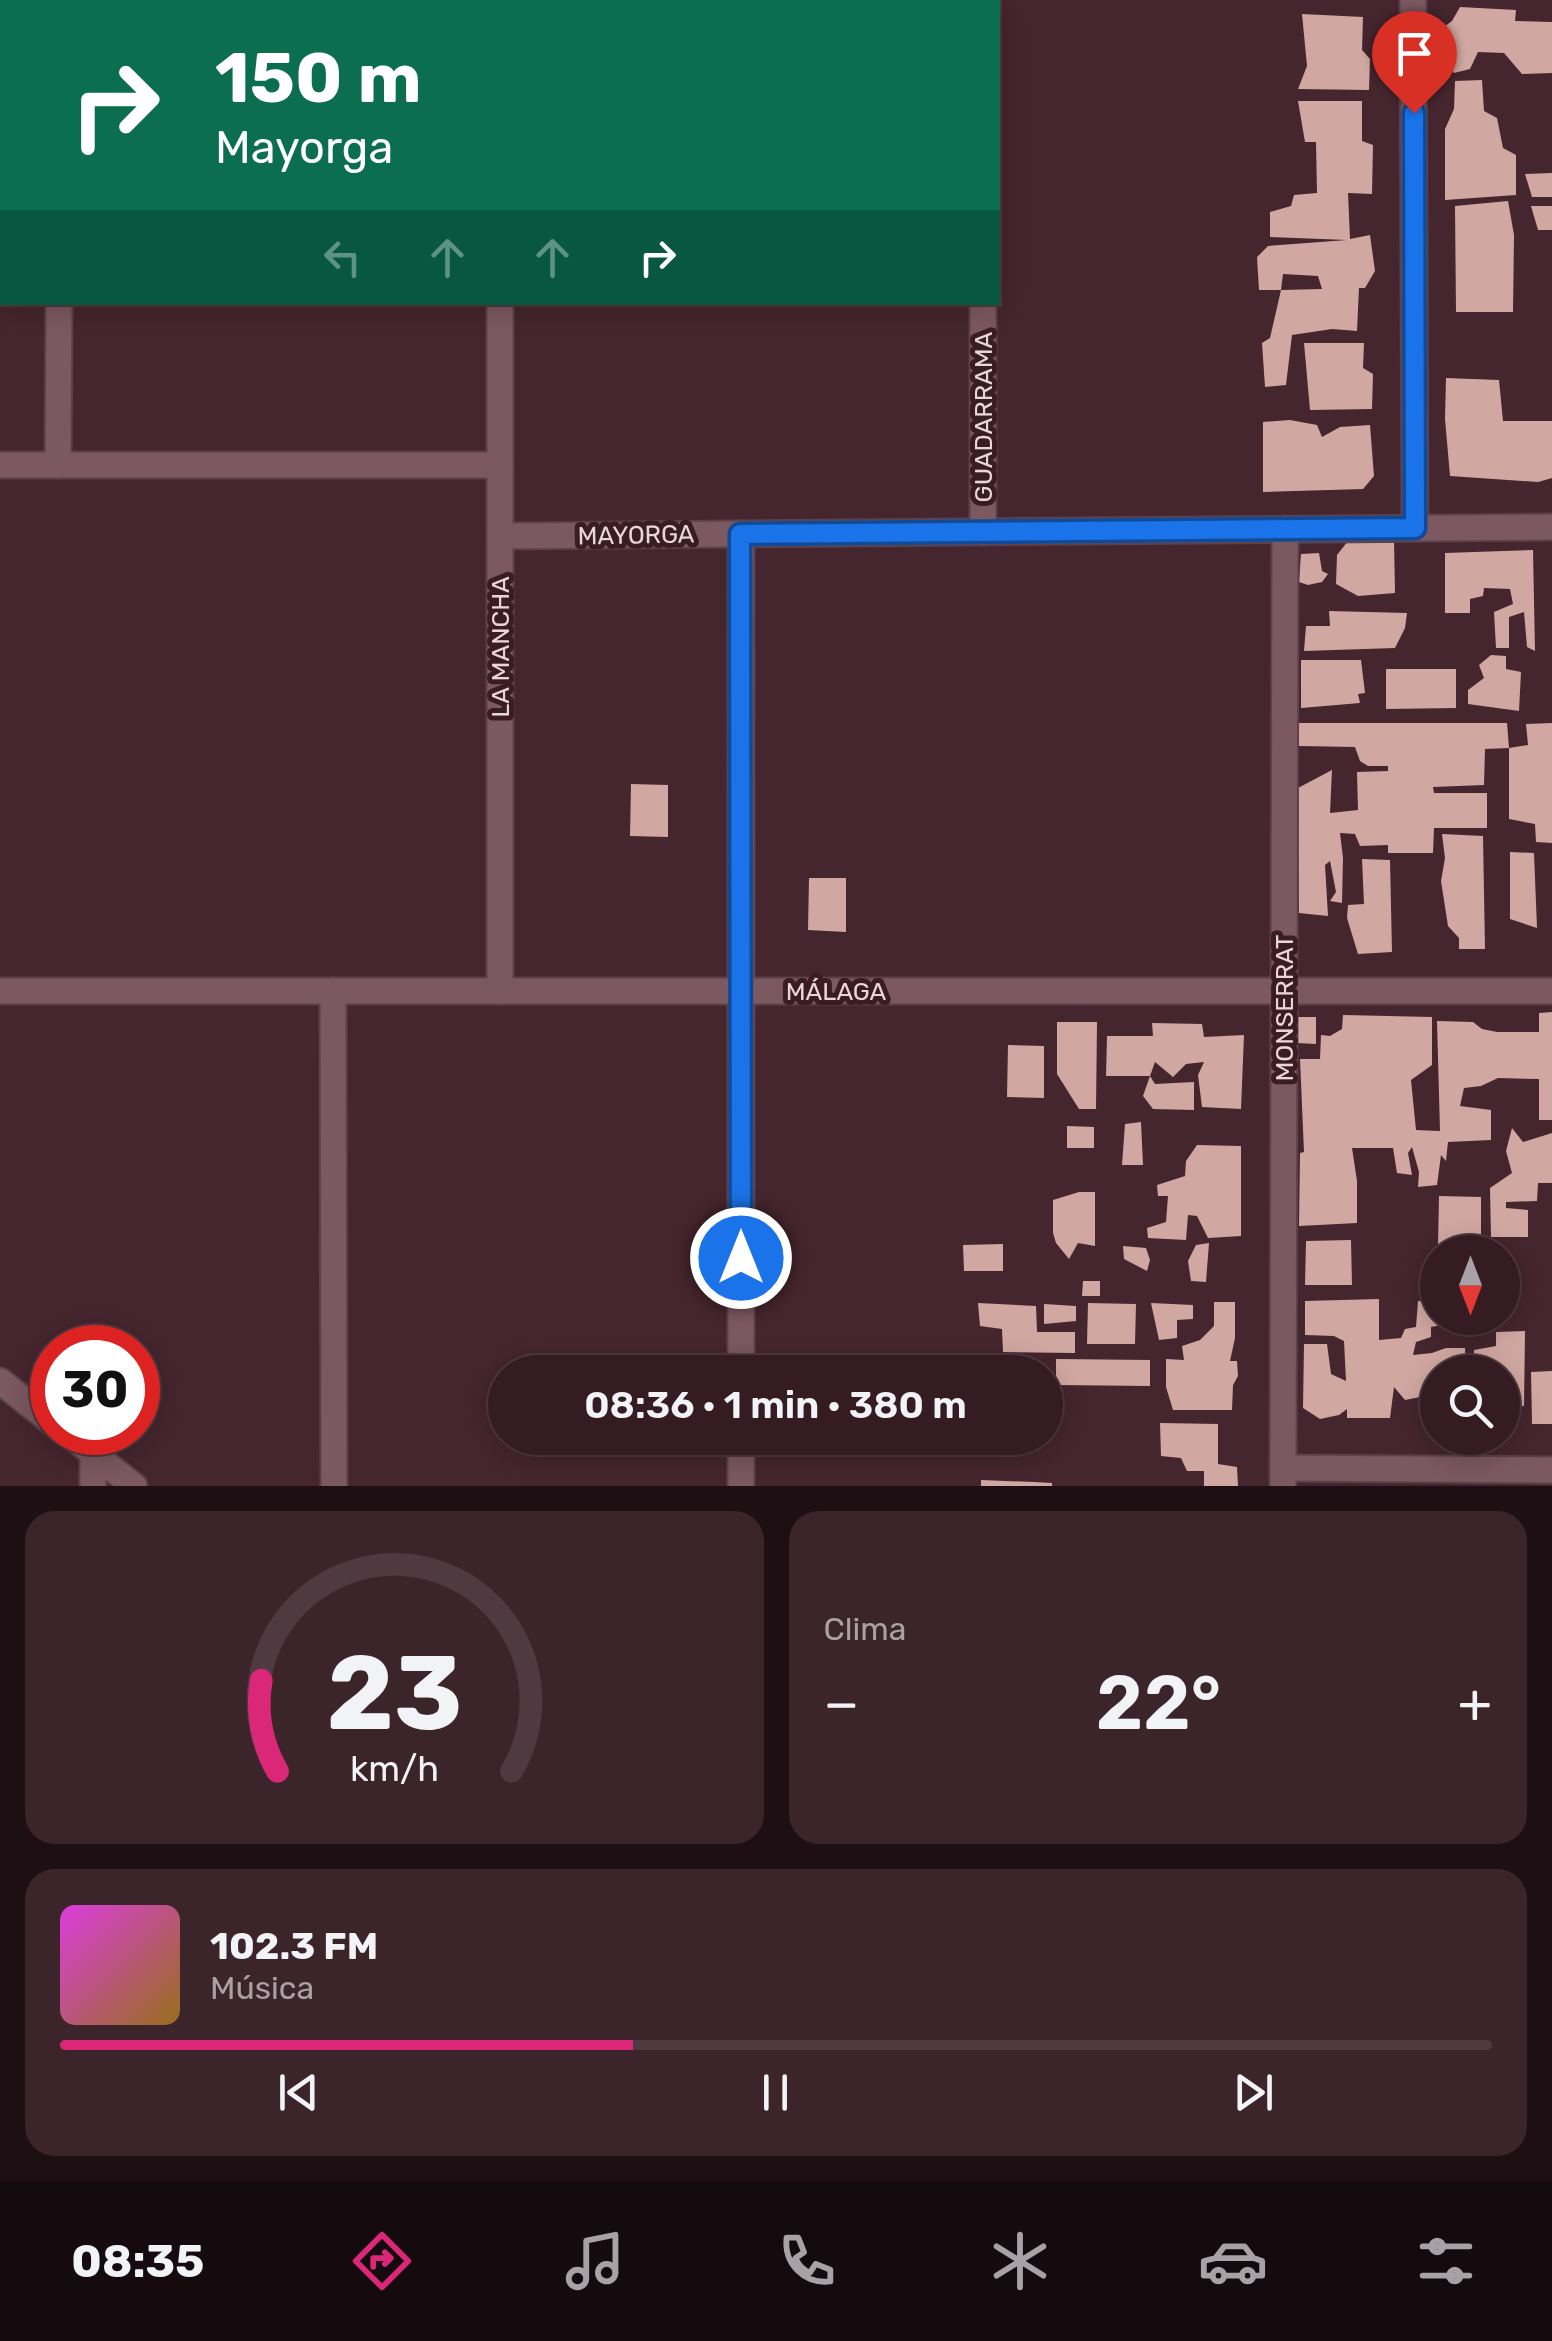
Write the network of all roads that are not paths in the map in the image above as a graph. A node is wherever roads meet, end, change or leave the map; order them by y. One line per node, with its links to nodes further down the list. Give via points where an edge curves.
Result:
1 (1413, 0): 9 (street)
2 (60, 305): 6 (street)
3 (500, 305): 7 (street, LA MANCHA)
4 (983, 305): 11 (street, GUADARRAMA)
5 (0, 466): 6 (street)
6 (58, 466): 7 (street)
7 (500, 466): 13 (street, LA MANCHA)
8 (1552, 527): 9 (street, MAYORGA)
9 (1415, 528): 10 (street, MAYORGA)
10 (1285, 530): 11 (street, MAYORGA); 18 (street, MONSERRAT)
11 (983, 532): 12 (street, MAYORGA)
12 (740, 534): 13 (street, MAYORGA); 17 (street)
13 (500, 536): 16 (street, LA MANCHA)
14 (0, 991): 15 (street, MÁLAGA)
15 (333, 991): 16 (street, MÁLAGA); 30 (street)
16 (500, 991): 17 (street, MÁLAGA)
17 (741, 991): 18 (street, MÁLAGA); 20 (street)
18 (1284, 991): 19 (street, MÁLAGA); 27 (street, MONSERRAT)
19 (1552, 991)
20 (742, 1355)
21 (0, 1381): 22 (street)
22 (30, 1405)
23 (93, 1455): 28 (street)
24 (95, 1455): 29 (street)
25 (742, 1455): 31 (street)
26 (1552, 1470): 27 (street)
27 (1284, 1477)
28 (93, 1486)
29 (134, 1486)
30 (334, 1486)
31 (742, 1486)

